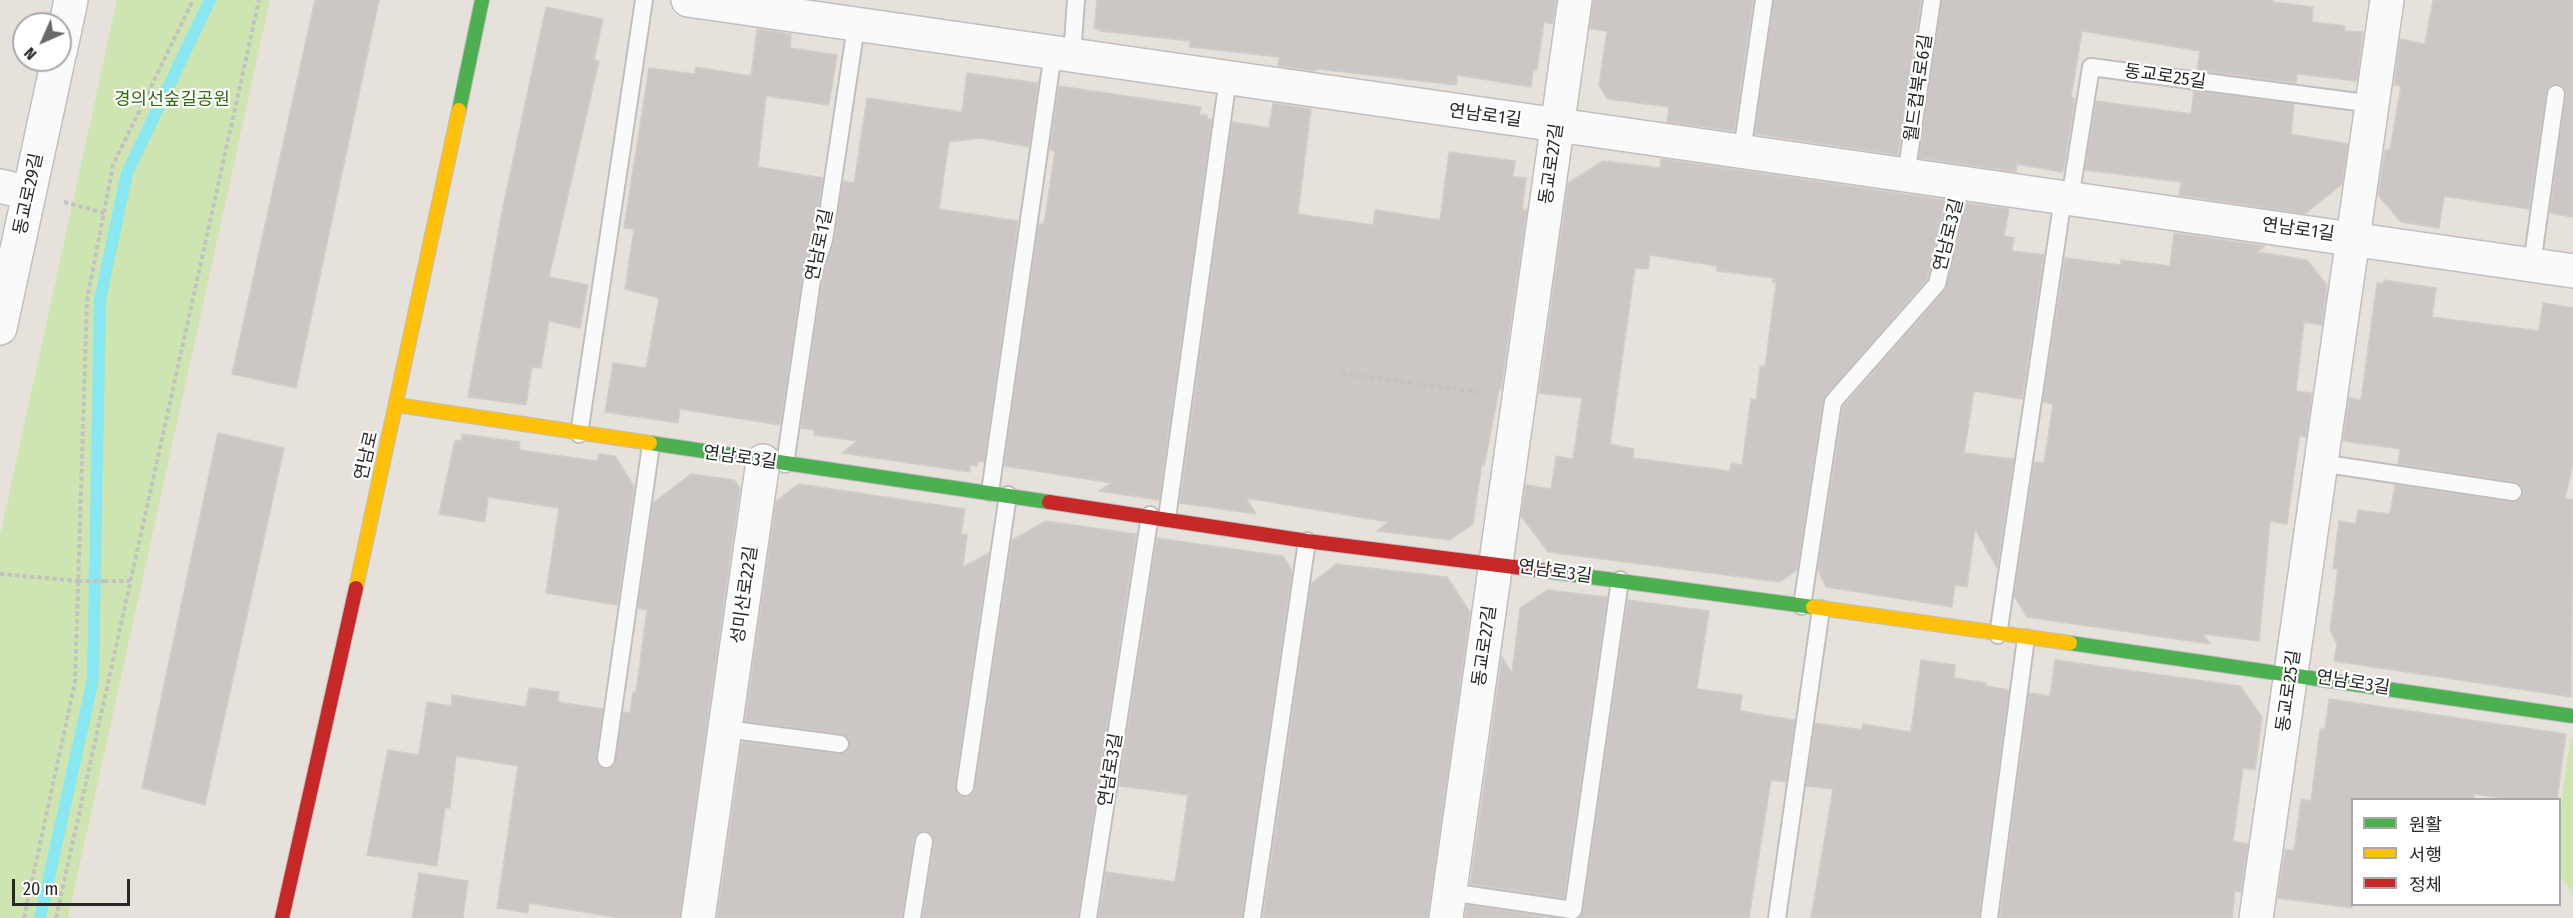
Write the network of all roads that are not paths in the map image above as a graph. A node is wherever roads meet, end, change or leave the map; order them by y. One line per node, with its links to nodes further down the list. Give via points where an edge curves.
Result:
1 (482, 0): 26 (street, 연남로)
2 (644, 0): 27 (lane)
3 (688, 0): 9 (street, 연남로1길)
4 (1076, 0): 11 (lane)
5 (1575, 0): 16 (street, 동교로27길)
6 (1764, 0): 17 (lane)
7 (1932, 0): 18 (lane, 월드컵북로6길)
8 (2387, 0): 15 (street, 동교로25길)
9 (821, 10): 10 (street, 연남로1길)
10 (856, 26): 11 (street, 연남로1길); 29 (lane, 연남로1길, via 824,240 813,273)
11 (1063, 55): 13 (street, 연남로1길); 31 (lane)
12 (54, 72): 20 (street, 동교로29길)
13 (1228, 78): 16 (street, 연남로1길); 35 (lane)
14 (2556, 94): 23 (lane)
15 (2373, 104): 21 (lane, 동교로25길, via 2091,67); 22 (street, 동교로25길)
16 (1558, 126): 17 (street, 연남로1길); 37 (street, 동교로27길)
17 (1742, 152): 18 (street, 연남로1길)
18 (1906, 176): 19 (street, 연남로1길)
19 (1961, 183): 21 (street, 연남로1길); 39 (lane, 연남로3길, via 1937,284 1833,402)
20 (15, 190): 25 (street, 동교로29길)
21 (2067, 199): 22 (street, 연남로1길); 41 (lane)
22 (2352, 237): 23 (street, 연남로1길); 30 (street, 동교로25길)
23 (2532, 264): 24 (street, 연남로1길)
24 (2573, 271)
25 (0, 328)
26 (397, 405): 27 (street, 연남로3길); 51 (street, 연남로)
27 (579, 434): 28 (street, 연남로3길)
28 (651, 445): 29 (street, 연남로3길); 47 (lane)
29 (774, 462): 31 (street, 연남로3길); 45 (street, 성미산로22길)
30 (2320, 464): 32 (lane); 43 (street, 동교로25길)
31 (990, 492): 33 (street, 연남로3길)
32 (2513, 492)
33 (1008, 495): 34 (street, 연남로3길); 48 (lane)
34 (1150, 515): 35 (street, 연남로3길); 54 (lane, 연남로3길)
35 (1167, 518): 36 (street, 연남로3길)
36 (1307, 541): 37 (street, 연남로3길); 55 (lane)
37 (1497, 564): 38 (street, 연남로3길); 50 (street, 동교로27길)
38 (1620, 580): 39 (street, 연남로3길); 50 (lane, 동교로27길, via 1573,909)
39 (1802, 606): 40 (street, 연남로3길)
40 (1821, 609): 41 (street, 연남로3길); 56 (lane)
41 (1998, 635): 42 (street, 연남로3길)
42 (2026, 638): 43 (street, 연남로3길); 57 (lane)
43 (2292, 674): 44 (street, 연남로3길); 58 (street, 동교로25길)
44 (2573, 716)
45 (726, 729): 46 (lane); 52 (street, 성미산로22길)
46 (840, 744)
47 (606, 759)
48 (965, 787)
49 (924, 842): 53 (lane)
50 (1447, 905)
51 (282, 918)
52 (698, 918)
53 (912, 918)
54 (1088, 918)
55 (1252, 918)
56 (1777, 918)
57 (1989, 918)
58 (2256, 918)

